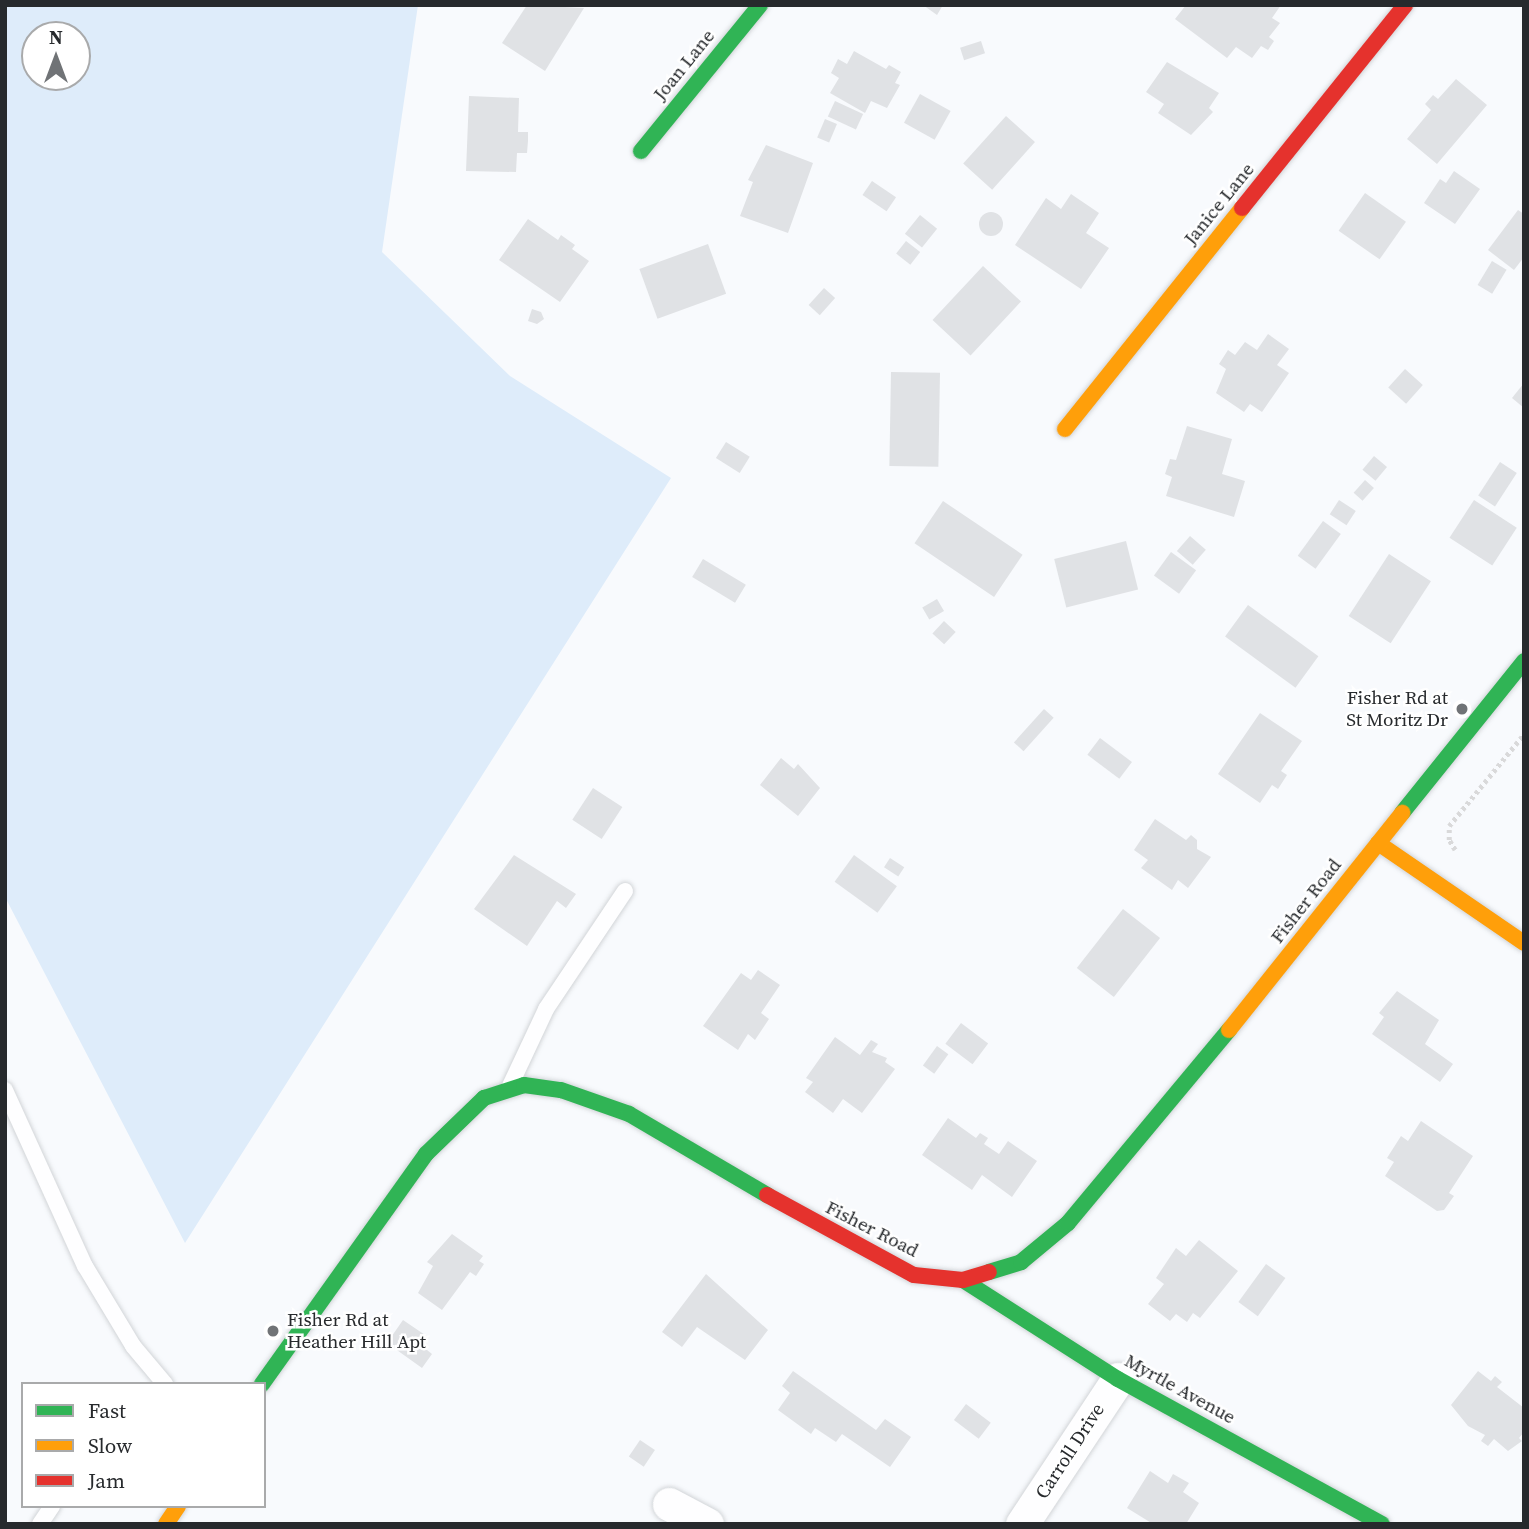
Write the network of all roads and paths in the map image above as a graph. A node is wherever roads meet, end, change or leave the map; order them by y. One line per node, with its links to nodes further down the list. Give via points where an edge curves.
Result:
1 (760, 5): 3 (street, Joan Lane)
2 (1405, 5): 4 (street, Janice Lane)
3 (641, 151)
4 (1065, 429)
5 (1524, 661): 7 (street, Fisher Road)
6 (1524, 734): 8 (path, via 1449,826 1449,840)
7 (1378, 843): 10 (street); 13 (street, Fisher Road, via 1153,1126 1068,1223 1021,1262)
8 (1461, 858)
9 (625, 891): 11 (lane, via 546,1009)
10 (1524, 943)
11 (509, 1088): 13 (street, Fisher Road, via 561,1090 629,1114 898,1268 932,1279); 16 (street, Fisher Road, via 484,1098 426,1154)
12 (5, 1090): 15 (lane, via 85,1266 133,1346)
13 (964, 1280): 14 (street, Myrtle Avenue)
14 (1118, 1379): 23 (street, Carroll Drive); 24 (street, Myrtle Avenue)
15 (164, 1382)
16 (263, 1382)
17 (669, 1504): 22 (street)
18 (51, 1508): 20 (lane)
19 (175, 1508): 21 (street)
20 (40, 1524)
21 (166, 1524)
22 (707, 1524)
23 (1023, 1524)
24 (1382, 1524)

